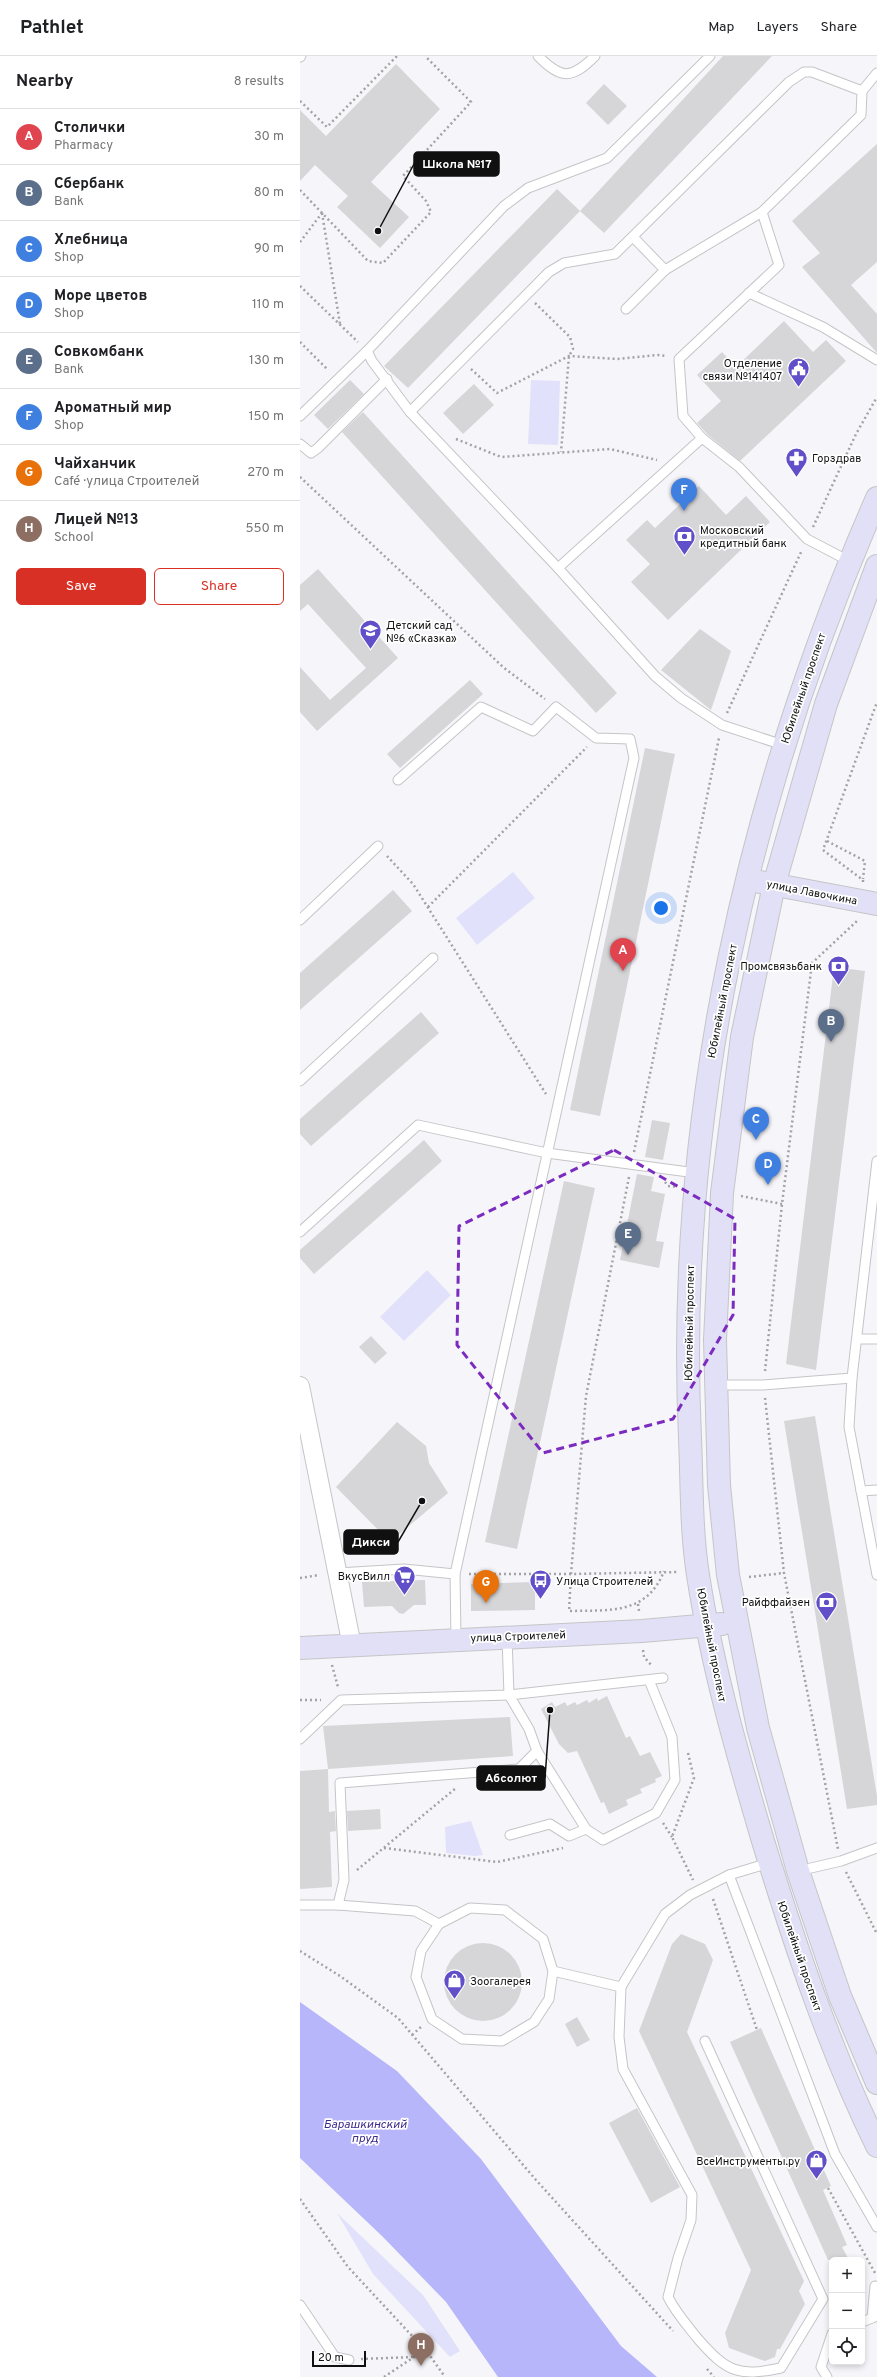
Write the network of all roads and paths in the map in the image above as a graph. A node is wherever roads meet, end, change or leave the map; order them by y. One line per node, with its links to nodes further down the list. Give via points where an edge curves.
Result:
1 (396, 56): 8 (path, via 327,127)
2 (425, 56): 10 (path, via 471,102 403,176 426,201 431,212 383,263 368,261)
3 (538, 56): 4 (lane, via 553,70 566,74 581,70)
4 (595, 56)
5 (710, 56): 21 (lane, via 607,158 528,188 504,206)
6 (877, 73): 7 (lane)
7 (862, 91): 11 (lane, via 861,115); 12 (lane, via 812,72 804,72 789,82)
8 (300, 101)
9 (300, 190): 10 (path)
10 (322, 212): 13 (path); 19 (path)
11 (762, 212): 14 (lane); 16 (lane, via 779,265)
12 (633, 237): 14 (lane); 17 (lane, via 615,254 564,263 549,272)
13 (300, 242)
14 (665, 270): 18 (lane)
15 (300, 286): 19 (path)
16 (749, 293): 23 (lane); 25 (lane, via 824,327)
17 (526, 295): 22 (path, via 570,337 573,349); 24 (lane)
18 (626, 310)
19 (340, 324): 21 (path)
20 (300, 342): 26 (path)
21 (367, 351): 27 (lane); 30 (lane)
22 (569, 356): 23 (path, via 616,359 658,355); 24 (path, via 497,394); 34 (path)
23 (679, 359): 32 (lane, via 683,416)
24 (462, 360): 29 (lane)
25 (877, 360)
26 (329, 370)
27 (387, 379): 29 (lane); 33 (lane, via 318,448 311,453)
28 (877, 397): 38 (path, via 856,434)
29 (410, 412): 40 (lane)
30 (300, 416)
31 (450, 435): 34 (path, via 463,443 501,457)
32 (702, 438): 35 (lane); 38 (lane, via 738,467)
33 (300, 444)
34 (561, 452): 35 (path, via 610,449)
35 (674, 464): 40 (lane)
36 (300, 477): 43 (path, via 503,666)
37 (877, 498): 39 (main road, Юбилейный проспект)
38 (807, 539): 39 (lane); 44 (path)
39 (849, 561): 46 (main road, Юбилейный проспект)
40 (558, 568): 44 (lane, via 655,676 681,698)
41 (874, 578): 52 (main road, via 826,704)
42 (877, 702): 48 (path)
43 (556, 707): 45 (lane); 47 (lane, via 533,732 481,706)
44 (722, 725): 46 (lane); 61 (path)
45 (596, 738): 54 (path); 58 (lane, via 630,739 634,758)
46 (783, 745): 50 (main road, Юбилейный проспект)
47 (398, 780)
48 (827, 841): 51 (path, via 824,850); 51 (path, via 865,861)
49 (378, 846): 54 (path, via 413,884); 55 (lane)
50 (748, 880): 52 (main road, улица Лавочкина); 62 (main road, Юбилейный проспект, via 712,1048)
51 (863, 880): 53 (path)
52 (774, 885): 53 (main road, улица Лавочкина); 67 (main road, via 742,1037 725,1156 719,1227)
53 (868, 903): 68 (path, via 856,922 812,963 782,1204)
54 (428, 907): 58 (path)
55 (300, 920)
56 (433, 958): 57 (lane)
57 (300, 1081)
58 (557, 1110): 59 (lane)
59 (547, 1153): 61 (lane); 63 (lane, via 418,1124); 76 (lane)
60 (877, 1161): 64 (lane)
61 (632, 1165): 62 (lane); 77 (path, via 586,1396)
62 (696, 1173): 74 (main road, Юбилейный проспект, via 691,1227 688,1382)
63 (300, 1232)
64 (858, 1339): 65 (lane); 66 (lane)
65 (877, 1339)
66 (852, 1378): 68 (lane); 71 (lane, via 849,1428)
67 (716, 1385): 68 (lane); 79 (main road, via 719,1485)
68 (763, 1385): 75 (path)
69 (300, 1386): 73 (street)
70 (877, 1490): 71 (lane)
71 (861, 1491): 78 (lane)
72 (664, 1571): 74 (path); 77 (path); 80 (path, via 656,1588)
73 (338, 1573): 76 (lane, via 404,1568); 86 (street)
74 (697, 1573): 82 (main road, Юбилейный проспект)
75 (784, 1573): 79 (path, via 751,1577); 100 (path)
76 (455, 1574): 77 (path); 85 (lane)
77 (571, 1574): 80 (path, via 570,1612 610,1610)
78 (877, 1575)
79 (728, 1576): 81 (main road)
80 (638, 1604): 83 (path)
81 (735, 1622): 82 (main road, улица Строителей); 102 (main road, via 758,1728)
82 (708, 1625): 83 (main road, улица Строителей); 101 (main road, Юбилейный проспект, via 731,1736)
83 (642, 1631): 84 (main road, улица Строителей); 88 (path, via 644,1657)
84 (507, 1637): 85 (main road, улица Строителей); 90 (lane)
85 (456, 1639): 86 (main road, улица Строителей)
86 (352, 1646): 87 (main road, улица Строителей)
87 (300, 1648)
88 (663, 1678): 89 (lane)
89 (649, 1680): 90 (lane); 95 (lane, via 672,1737 675,1780 656,1812 603,1840)
90 (509, 1695): 91 (lane, via 341,1700); 93 (lane, via 529,1729)
91 (300, 1739)
92 (687, 1749): 105 (path, via 694,1778 672,1837 690,1879)
93 (537, 1751): 94 (lane, via 519,1769); 95 (lane)
94 (476, 1772): 97 (path); 104 (lane, via 340,1783)
95 (586, 1829): 96 (lane, via 569,1836 550,1824)
96 (510, 1835)
97 (384, 1848): 98 (path, via 497,1862); 104 (path)
98 (565, 1848)
99 (877, 1848): 100 (lane)
100 (841, 1861): 102 (lane); 109 (path)
101 (770, 1863): 103 (lane); 116 (main road, Юбилейный проспект, via 816,2004 844,2076)
102 (798, 1871): 115 (main road, via 840,1996)
103 (729, 1874): 105 (lane); 119 (lane, via 835,2154)
104 (344, 1880): 107 (lane)
105 (709, 1885): 112 (lane, via 690,1895 665,1914); 113 (path)
106 (300, 1905): 107 (lane)
107 (338, 1905): 108 (lane, via 415,1911)
108 (439, 1924): 111 (lane, via 470,1908 505,1910 543,1939); 111 (lane, via 421,1951 416,1978 432,2019 462,2039 502,2041 534,2022 549,1999)
109 (877, 1934)
110 (300, 1951): 124 (path, via 398,2018 536,2180)
111 (553, 1971): 112 (lane)
112 (621, 1987): 114 (lane, via 619,2036 623,2069 692,2195 691,2220 668,2297 676,2313 718,2362 739,2372 758,2374 781,2368 823,2299)
113 (757, 2030)
114 (705, 2041)
115 (877, 2083)
116 (877, 2146)
117 (828, 2188): 120 (path, via 873,2273)
118 (300, 2199): 126 (path, via 348,2267)
119 (877, 2227)
120 (877, 2273)
121 (877, 2287): 123 (lane)
122 (300, 2305): 128 (lane, via 335,2357)
123 (874, 2317)
124 (677, 2336)
125 (829, 2343): 133 (lane, via 821,2367)
126 (428, 2353): 127 (path); 131 (path)
127 (414, 2357): 128 (path); 130 (path)
128 (349, 2360)
129 (703, 2365): 132 (path)
130 (384, 2377)
131 (445, 2377)
132 (714, 2377)
133 (827, 2377)

